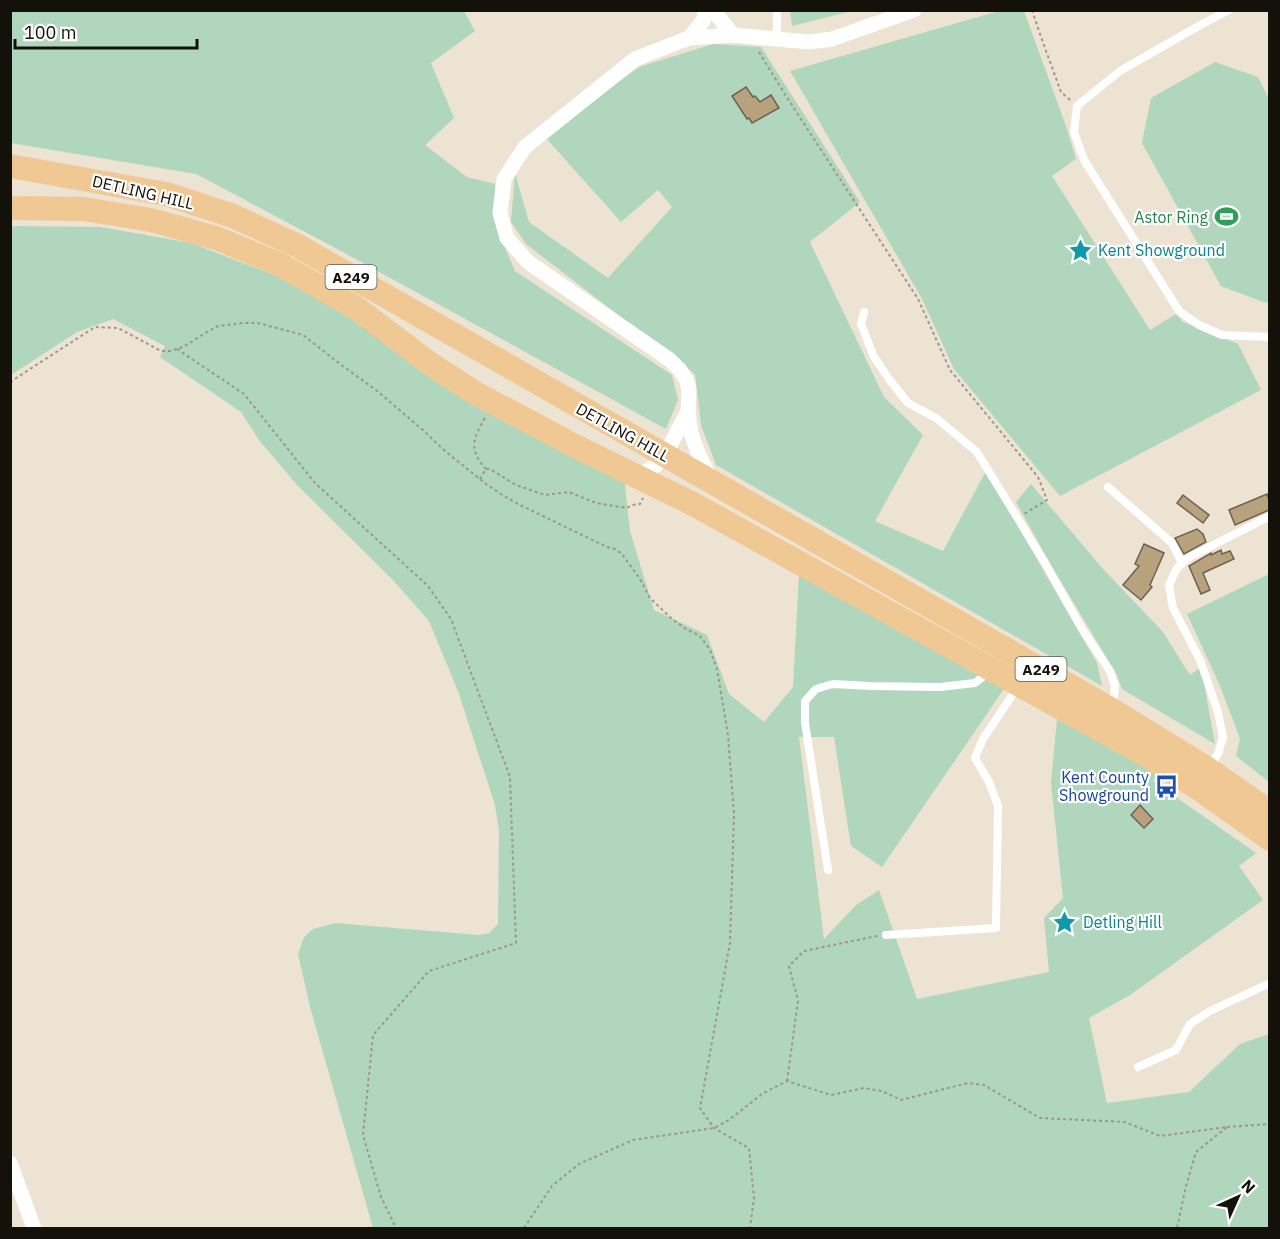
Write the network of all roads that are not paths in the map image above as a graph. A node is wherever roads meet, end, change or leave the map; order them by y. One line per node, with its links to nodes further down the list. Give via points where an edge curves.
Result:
1 (706, 10): 7 (street, via 703,21)
2 (713, 10): 6 (street)
3 (777, 10): 8 (lane)
4 (914, 10): 8 (street, via 832,39)
5 (1229, 10): 12 (lane, via 1120,71 1077,106 1074,132 1084,160 1179,311 1222,335)
6 (733, 35): 7 (street); 8 (street)
7 (689, 38): 13 (street, via 635,59 525,147 504,179 500,213 507,238 528,262 680,370 689,391)
8 (775, 39)
9 (10, 166): 15 (highway, DETLING HILL / A249, via 166,194 233,216 298,246)
10 (10, 208): 15 (highway, DETLING HILL / A249, via 84,209 151,220 216,238 279,264 355,307 477,394 575,446)
11 (864, 312): 22 (lane, via 861,324 874,357 889,380 908,403 936,418 977,452 1110,671 1115,686)
12 (1269, 337)
13 (688, 411): 14 (street); 15 (street)
14 (698, 453): 15 (street); 16 (street)
15 (656, 465): 16 (highway, DETLING HILL / A249); 20 (highway, DETLING HILL / A249, via 695,505)
16 (713, 482): 22 (highway, DETLING HILL / A249)
17 (1108, 487): 19 (lane, via 1172,543)
18 (1269, 516): 19 (lane)
19 (1182, 563): 23 (lane, via 1169,585 1173,608 1200,660 1218,712 1222,737 1218,754)
20 (992, 669): 21 (highway, DETLING HILL / A249); 26 (lane, via 975,683 952,686 833,684 816,689 805,701)
21 (1019, 684): 23 (highway, DETLING HILL / A249, via 1146,755); 27 (lane, via 975,758 998,806 996,928)
22 (1112, 710): 23 (highway, DETLING HILL / A249)
23 (1202, 778): 24 (highway, A249); 25 (highway, A249)
24 (1269, 812)
25 (1269, 839)
26 (828, 870)
27 (886, 935)
28 (1269, 983): 29 (lane, via 1210,1011 1191,1024 1176,1050)
29 (1138, 1067)
30 (10, 1163): 31 (street)
31 (33, 1228)

